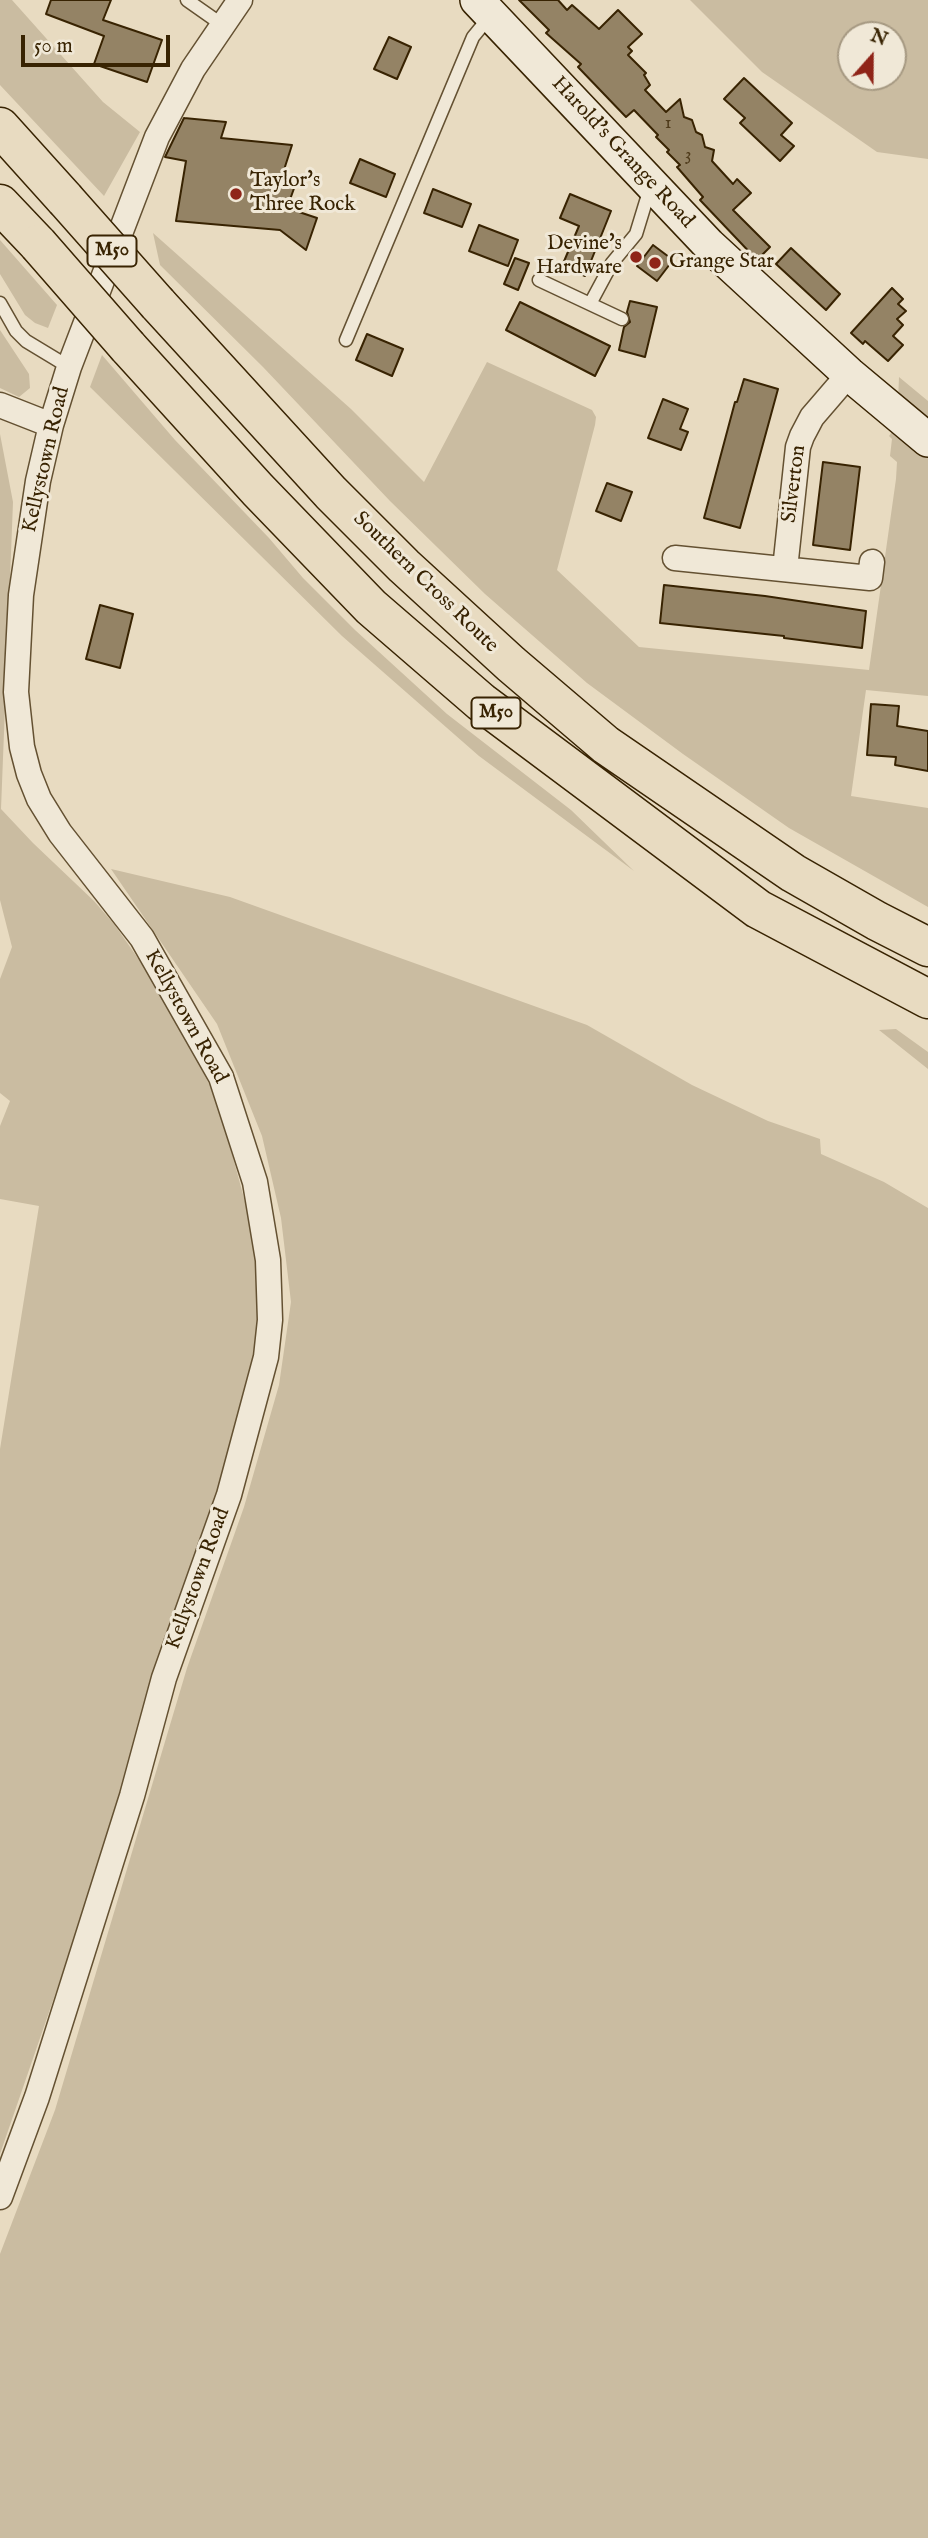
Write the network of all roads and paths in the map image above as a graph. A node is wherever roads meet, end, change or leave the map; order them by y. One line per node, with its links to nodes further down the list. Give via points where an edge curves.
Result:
1 (187, 0): 4 (lane)
2 (240, 0): 4 (street, Kellystown Road)
3 (484, 7): 6 (street, Harold's Grange Road); 12 (lane)
4 (223, 26): 13 (street, Kellystown Road, via 193,69 157,137)
5 (0, 127): 21 (highway, Southern Cross Route / M50, bridge, via 331,493 511,664 606,745 793,873)
6 (656, 189): 10 (lane, via 647,198 636,234 612,264); 14 (street, Harold's Grange Road)
7 (0, 204): 22 (highway, M50, bridge, via 258,491 371,607 481,702 758,909)
8 (539, 279): 10 (lane)
9 (0, 303): 13 (lane, via 26,341)
10 (590, 304): 11 (lane)
11 (622, 319)
12 (346, 340)
13 (69, 367): 16 (street, Kellystown Road)
14 (849, 374): 17 (street, Harold's Grange Road); 20 (street, Silverton, via 812,417 798,447)
15 (0, 405): 16 (street)
16 (51, 425): 23 (street, Kellystown Road, via 21,595 16,692 22,747 39,799 142,939 221,1077 257,1193 268,1260 270,1320 266,1357 229,1494 164,1678 132,1796 37,2097)
17 (928, 440)
18 (675, 558): 20 (street)
19 (872, 562): 20 (street, via 870,578)
20 (785, 569)
21 (928, 947)
22 (928, 999)
23 (0, 2197)

